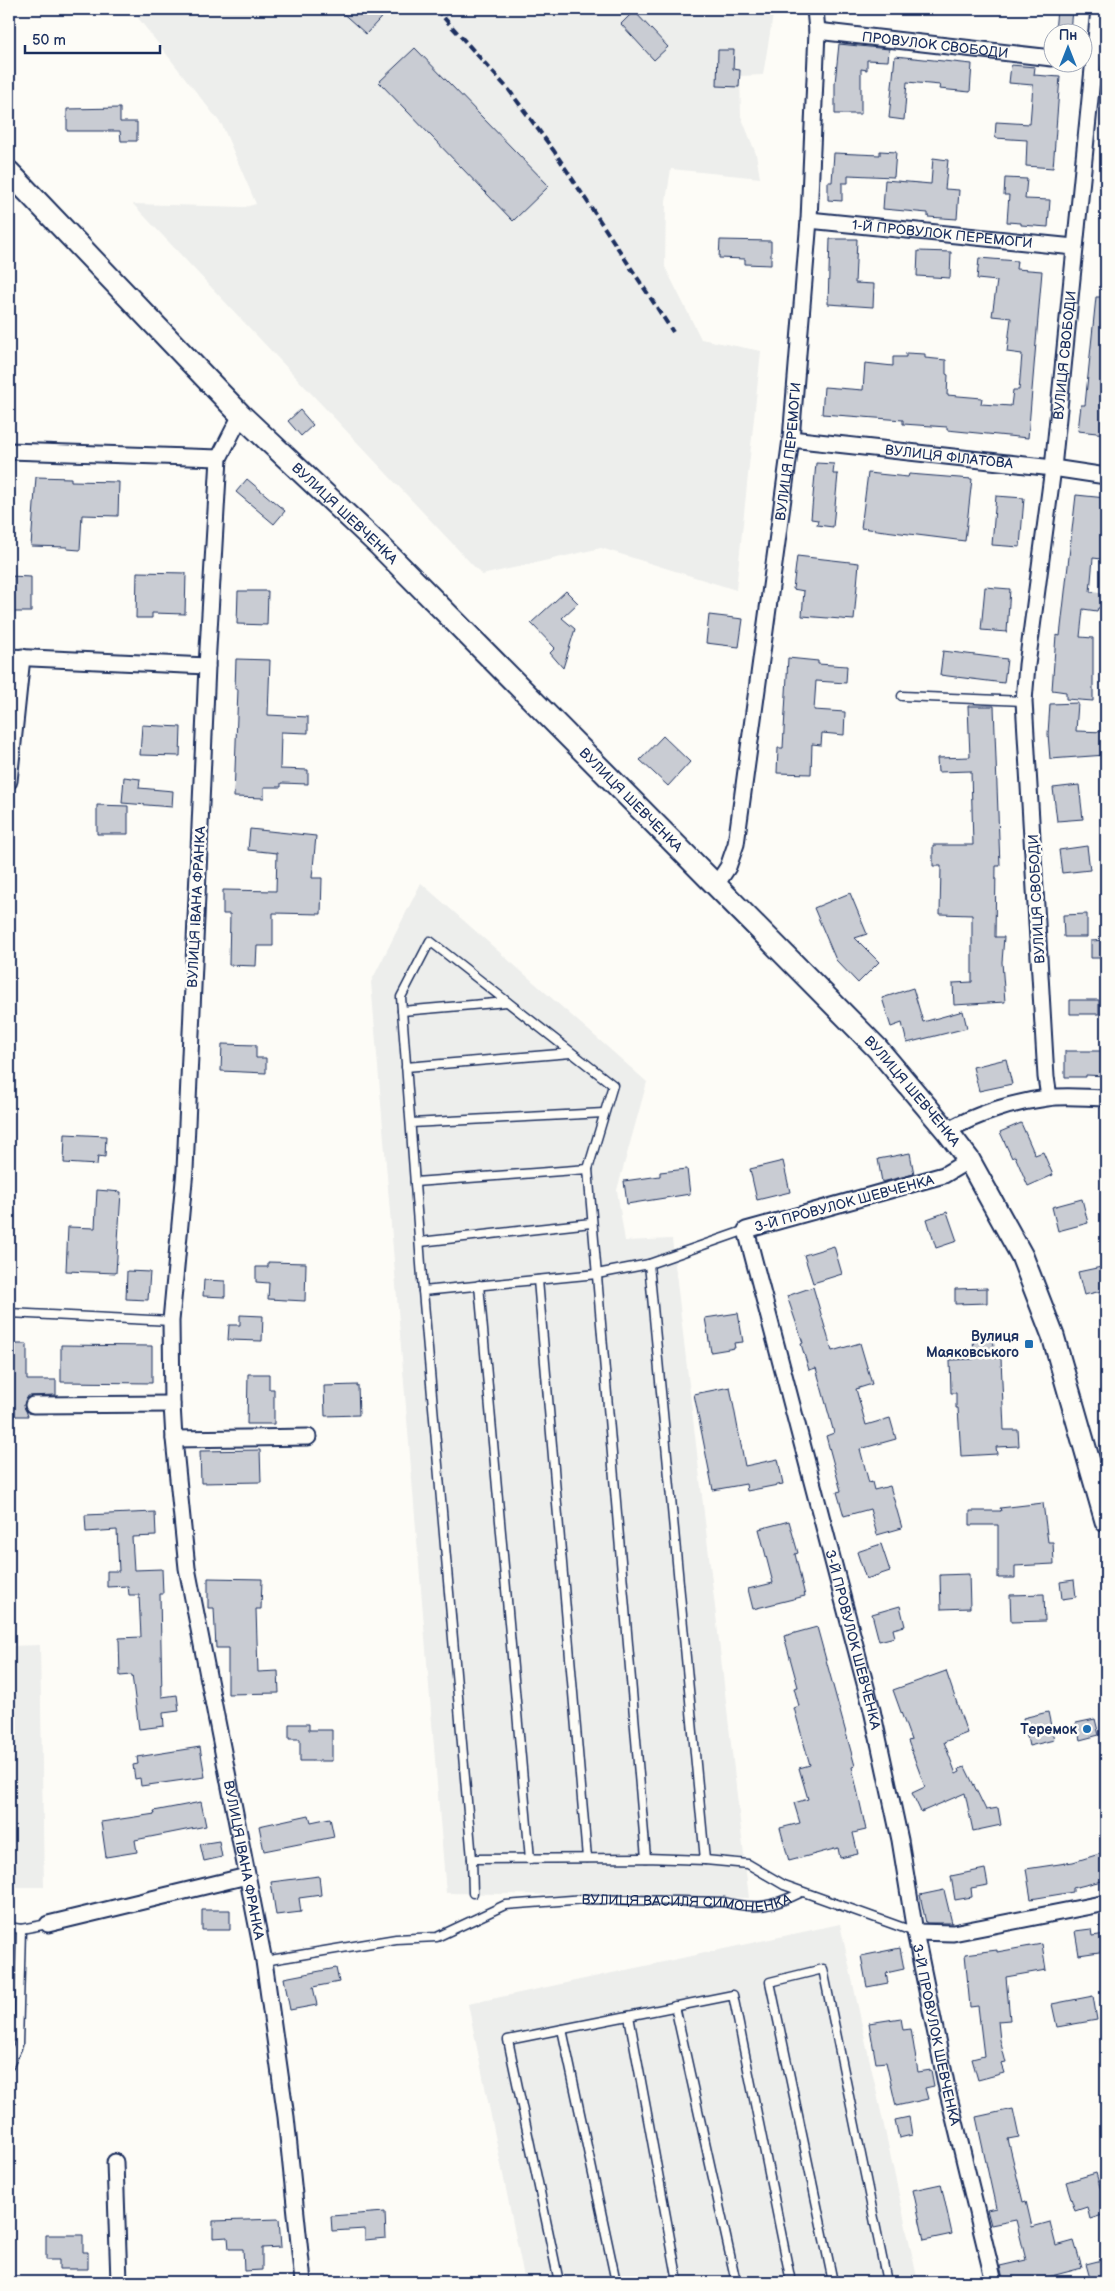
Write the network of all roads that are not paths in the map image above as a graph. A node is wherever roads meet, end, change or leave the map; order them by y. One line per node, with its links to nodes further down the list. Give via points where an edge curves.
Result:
1 (816, 9): 3 (street, ВУЛИЦЯ ПЕРЕМОГИ)
2 (1099, 9): 4 (street, ВУЛИЦЯ СВОБОДИ)
3 (817, 31): 5 (street, ПРОВУЛОК СВОБОДИ); 8 (street, ВУЛИЦЯ ПЕРЕМОГИ)
4 (1092, 46)
5 (1042, 57)
6 (1088, 72): 9 (street, ВУЛИЦЯ СВОБОДИ)
7 (9, 172): 10 (main road, ВУЛИЦЯ ШЕВЧЕНКА)
8 (810, 220): 9 (street, 1-Й ПРОВУЛОК ПЕРЕМОГИ); 11 (street, ВУЛИЦЯ ПЕРЕМОГИ)
9 (1074, 247): 14 (street, ВУЛИЦЯ СВОБОДИ)
10 (241, 416): 13 (street, ВУЛИЦЯ ІВАНА ФРАНКА); 21 (main road, ВУЛИЦЯ ШЕВЧЕНКА, via 380,546)
11 (791, 439): 14 (street, ВУЛИЦЯ ФІЛАТОВА); 21 (street, ВУЛИЦЯ ПЕРЕМОГИ, via 736,844 728,867)
12 (9, 451): 13 (street)
13 (219, 458): 17 (street, ВУЛИЦЯ ІВАНА ФРАНКА)
14 (1053, 468): 15 (street, ВУЛИЦЯ ФІЛАТОВА); 19 (street, ВУЛИЦЯ СВОБОДИ)
15 (1106, 476)
16 (15, 657): 17 (street); 20 (street)
17 (207, 666): 43 (street, ВУЛИЦЯ ІВАНА ФРАНКА, via 185,1170)
18 (902, 696): 19 (lane)
19 (1024, 701): 26 (street, ВУЛИЦЯ СВОБОДИ)
20 (9, 781)
21 (716, 885): 30 (main road, ВУЛИЦЯ ШЕВЧЕНКА, via 877,1048)
22 (507, 1002): 23 (lane); 23 (lane, via 430,941 401,997); 24 (lane)
23 (402, 1011): 25 (lane)
24 (572, 1053): 25 (lane); 28 (lane, via 613,1085)
25 (406, 1067): 29 (lane)
26 (1049, 1097): 27 (street); 30 (street, via 974,1117)
27 (1106, 1098)
28 (604, 1113): 29 (lane); 32 (lane)
29 (411, 1123): 33 (lane)
30 (948, 1130): 31 (main road, ВУЛИЦЯ ШЕВЧЕНКА)
31 (969, 1160): 35 (street, 3-Й ПРОВУЛОК ШЕВЧЕНКА, via 944,1175); 48 (main road, ВУЛИЦЯ ШЕВЧЕНКА, via 1022,1256 1053,1336)
32 (588, 1170): 33 (lane); 34 (lane)
33 (415, 1182): 36 (lane)
34 (591, 1223): 36 (lane); 38 (lane)
35 (746, 1230): 37 (lane); 61 (street, 3-Й ПРОВУЛОК ШЕВЧЕНКА, via 872,1710 900,1840)
36 (420, 1242): 41 (lane)
37 (649, 1264): 38 (lane); 53 (lane)
38 (597, 1274): 39 (lane); 50 (lane)
39 (538, 1280): 40 (lane); 49 (lane)
40 (480, 1285): 41 (lane); 52 (lane)
41 (423, 1291): 51 (lane)
42 (9, 1313): 43 (lane)
43 (171, 1321): 44 (street, ВУЛИЦЯ ІВАНА ФРАНКА)
44 (172, 1404): 45 (street); 47 (street, ВУЛИЦЯ ІВАНА ФРАНКА)
45 (33, 1405)
46 (308, 1437): 47 (street)
47 (174, 1440): 54 (street, ВУЛИЦЯ ІВАНА ФРАНКА, via 187,1568)
48 (1106, 1521)
49 (587, 1858): 50 (lane); 52 (lane)
50 (646, 1858): 53 (lane)
51 (472, 1859): 52 (lane); 56 (lane)
52 (530, 1859)
53 (705, 1860): 55 (lane, via 748,1864)
54 (247, 1876): 58 (street); 62 (street, ВУЛИЦЯ ІВАНА ФРАНКА)
55 (802, 1892): 61 (lane, ВУЛИЦЯ ВАСИЛЯ СИМОНЕНКА); 62 (lane, ВУЛИЦЯ ВАСИЛЯ СИМОНЕНКА, via 777,1904 744,1907 724,1902 585,1899 505,1905 437,1937 396,1939)
56 (473, 1893)
57 (1106, 1903): 61 (street, ВУЛИЦЯ ВАСИЛЯ СИМОНЕНКА, via 953,1933)
58 (48, 1924): 60 (lane)
59 (9, 1927): 60 (lane)
60 (21, 1928): 66 (lane, via 18,2045)
61 (914, 1932): 77 (street, 3-Й ПРОВУЛОК ШЕВЧЕНКА, via 948,2092)
62 (264, 1962): 69 (street, ВУЛИЦЯ ІВАНА ФРАНКА, via 286,2117)
63 (675, 2006): 64 (lane); 73 (lane); 74 (lane, via 733,1995)
64 (629, 2016): 65 (lane); 72 (lane)
65 (562, 2029): 70 (lane, via 508,2040); 71 (lane)
66 (9, 2066)
67 (115, 2162): 68 (street)
68 (119, 2282)
69 (303, 2282)
70 (559, 2282)
71 (616, 2282)
72 (678, 2282)
73 (736, 2282)
74 (791, 2282)
75 (833, 2282): 76 (lane, via 770,1982 822,1969)
76 (887, 2282)
77 (994, 2282)

